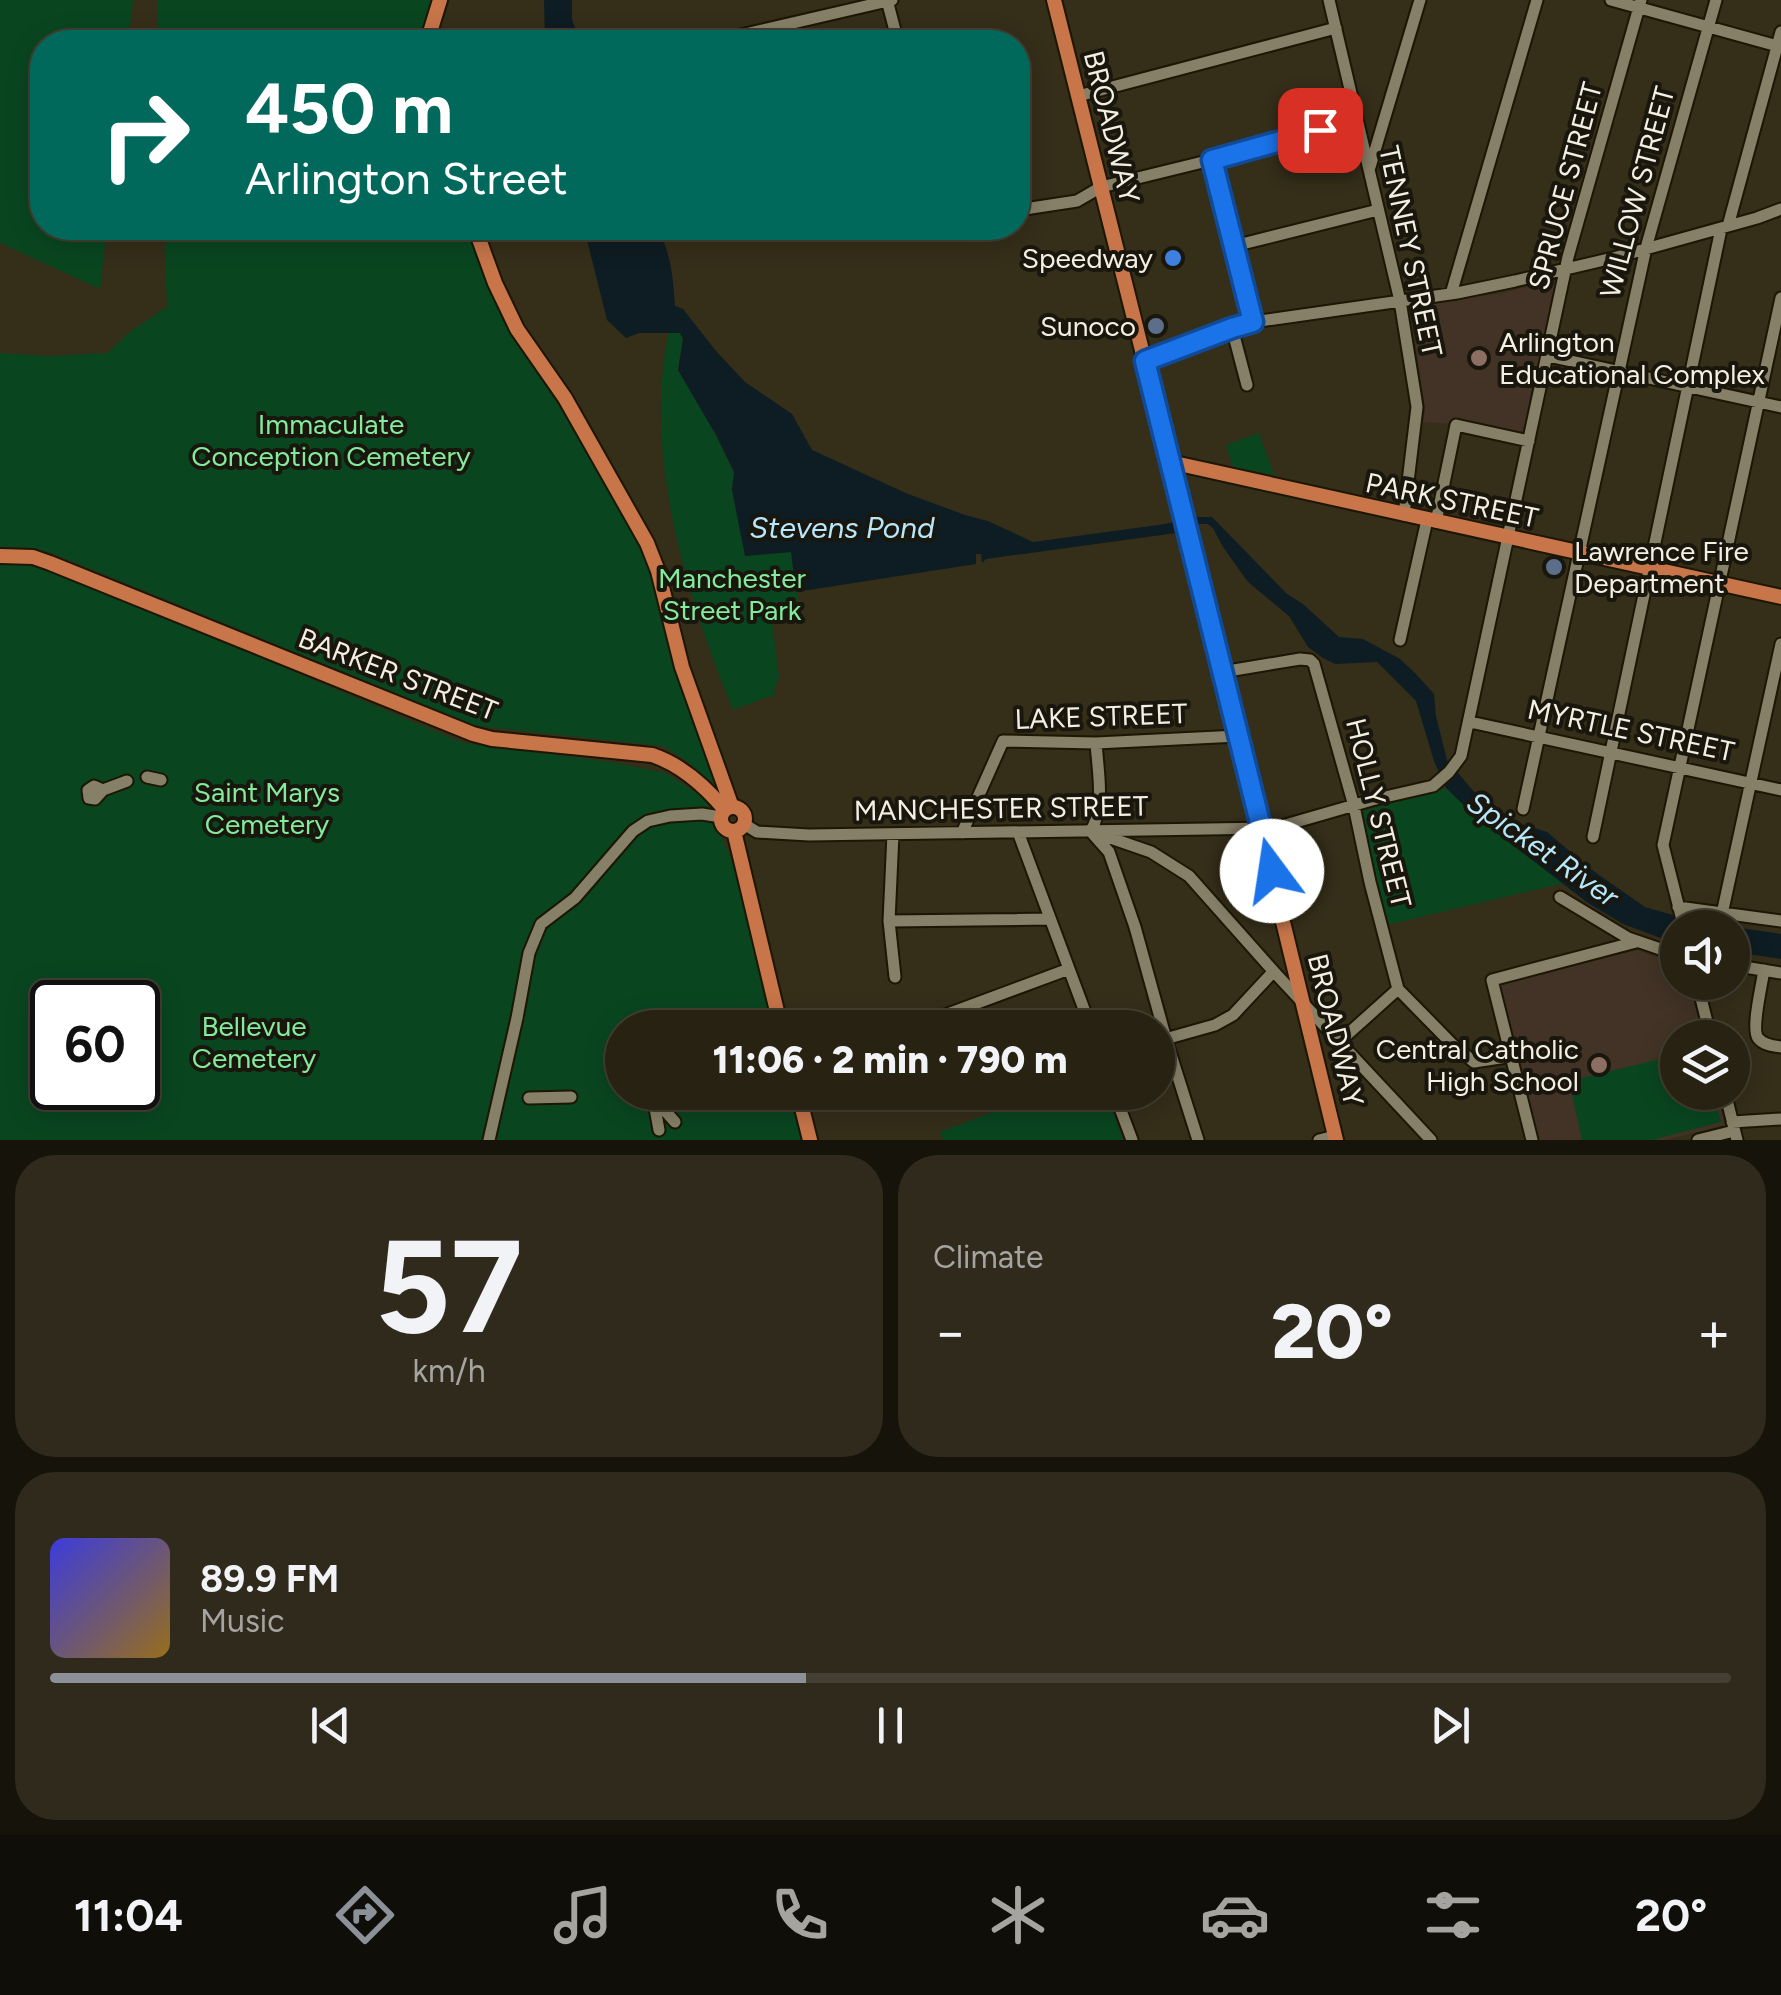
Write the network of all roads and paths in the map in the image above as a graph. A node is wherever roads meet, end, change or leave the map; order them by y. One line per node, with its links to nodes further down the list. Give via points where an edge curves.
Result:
1 (440, 0): 13 (main road)
2 (889, 0): 10 (street); 15 (street)
3 (1054, 0): 17 (main road, BROADWAY)
4 (1329, 0): 12 (street, TENNEY STREET)
5 (1420, 0): 20 (street)
6 (1537, 0): 30 (street)
7 (1611, 0): 9 (street)
8 (1716, 0): 11 (street, WILLOW STREET)
9 (1640, 4): 11 (street); 29 (street, SPRUCE STREET)
10 (839, 6): 14 (street)
11 (1708, 27): 16 (street); 28 (street, WILLOW STREET)
12 (1336, 28): 17 (street); 18 (street, TENNEY STREET)
13 (431, 30)
14 (759, 30)
15 (895, 30)
16 (1780, 41): 25 (street)
17 (1078, 96): 21 (main road, BROADWAY)
18 (1357, 120): 19 (street); 20 (street, TENNEY STREET)
19 (1212, 160): 21 (street); 27 (street)
20 (1370, 167): 24 (street, TENNEY STREET)
21 (1101, 187): 22 (street, via 1078,201); 36 (main road, BROADWAY)
22 (1030, 208)
23 (1781, 209): 25 (street)
24 (1378, 210): 27 (street); 32 (street, TENNEY STREET)
25 (1724, 227): 28 (street); 39 (street)
26 (479, 240): 69 (main road, via 517,329 565,398 647,544)
27 (1234, 246): 33 (street)
28 (1646, 248): 29 (street); 37 (street, WILLOW STREET)
29 (1566, 268): 30 (street); 35 (street, SPRUCE STREET)
30 (1451, 294): 32 (street)
31 (1781, 298): 40 (street)
32 (1400, 301): 33 (street); 44 (street, TENNEY STREET, via 1416,407)
33 (1253, 322): 34 (street)
34 (1232, 328): 36 (street); 38 (street)
35 (1548, 356): 37 (street); 42 (street, SPRUCE STREET)
36 (1145, 361): 43 (main road, BROADWAY)
37 (1618, 370): 39 (street); 47 (street, WILLOW STREET)
38 (1247, 385)
39 (1688, 386): 40 (street); 49 (street)
40 (1758, 402): 41 (street); 50 (street)
41 (1781, 407)
42 (1529, 441): 45 (street, via 1456,425); 46 (street, SPRUCE STREET)
43 (1170, 462): 44 (main road, PARK STREET); 54 (main road, BROADWAY)
44 (1404, 514): 45 (main road, PARK STREET)
45 (1431, 520): 46 (main road, PARK STREET); 52 (street)
46 (1509, 538): 47 (main road, PARK STREET); 56 (street, SPRUCE STREET)
47 (1580, 554): 49 (main road, PARK STREET); 58 (street, WILLOW STREET)
48 (0, 556): 69 (main road, BARKER STREET, via 50,563 473,734 652,754 668,760)
49 (1650, 569): 50 (main road, PARK STREET); 60 (street)
50 (1718, 584): 51 (main road, PARK STREET); 61 (street)
51 (1781, 597)
52 (1400, 640)
53 (1781, 644): 55 (street)
54 (1222, 672): 57 (main road, BROADWAY); 67 (street, HOLLY STREET, via 1300,658 1314,664)
55 (1776, 691): 63 (street)
56 (1470, 722): 58 (street, MYRTLE STREET); 64 (street, SPRUCE STREET, via 1461,756)
57 (1238, 736): 59 (street, LAKE STREET); 71 (main road, BROADWAY)
58 (1540, 736): 60 (street, MYRTLE STREET); 68 (street, WILLOW STREET)
59 (1096, 743): 72 (street, via 1100,796); 74 (street, LAKE STREET, via 1003,741)
60 (1611, 752): 61 (street, MYRTLE STREET); 76 (street)
61 (1679, 768): 63 (street, MYRTLE STREET); 78 (street, via 1663,845)
62 (128, 781): 65 (street)
63 (1751, 782): 66 (street, MYRTLE STREET); 79 (street)
64 (1433, 786): 67 (street, MANCHESTER STREET)
65 (103, 790)
66 (1781, 790)
67 (1354, 806): 71 (street, MANCHESTER STREET); 92 (street, HOLLY STREET)
68 (1523, 809)
69 (726, 811): 70 (main road, via 724,828); 112 (street, via 648,821 575,898 540,924)
70 (739, 828): 75 (street, MANCHESTER STREET); 94 (main road)
71 (1261, 828): 72 (street, MANCHESTER STREET); 93 (main road, BROADWAY)
72 (1091, 831): 73 (street, MANCHESTER STREET); 89 (street, via 1151,852 1189,876); 97 (street, via 1109,852)
73 (1018, 832): 74 (street, MANCHESTER STREET); 81 (street)
74 (962, 833): 75 (street, MANCHESTER STREET)
75 (894, 834): 82 (street)
76 (1593, 837)
77 (1560, 897): 84 (street)
78 (1679, 910)
79 (1723, 910)
80 (1750, 917): 83 (street)
81 (1050, 919): 82 (street); 87 (street)
82 (890, 921): 91 (street)
83 (1781, 921)
84 (1636, 942): 85 (street); 101 (street, via 1492,980)
85 (1660, 949)
86 (1750, 968): 88 (street)
87 (1069, 970): 95 (street); 96 (street)
88 (1764, 970): 90 (street); 100 (street, via 1755,1032 1760,1041)
89 (1273, 972): 93 (street); 98 (street, via 1233,1015)
90 (1781, 973)
91 (895, 977)
92 (1398, 989): 99 (street); 101 (street, via 1474,1062)
93 (1304, 1004): 99 (street); 111 (main road, BROADWAY)
94 (778, 1010)
95 (959, 1010)
96 (1084, 1010)
97 (1155, 1010)
98 (1175, 1036)
99 (1339, 1042): 117 (street)
100 (1781, 1046)
101 (1513, 1056): 118 (street)
102 (1175, 1076): 115 (street)
103 (571, 1096): 104 (street)
104 (529, 1098)
105 (802, 1110): 113 (main road)
106 (1121, 1110): 114 (street)
107 (1781, 1119): 110 (street)
108 (675, 1122): 109 (street, via 653,1097)
109 (659, 1130)
110 (1735, 1131): 119 (street)
111 (1336, 1138): 116 (street)
112 (489, 1140)
113 (810, 1140)
114 (1132, 1140)
115 (1198, 1140)
116 (1318, 1140)
117 (1430, 1140)
118 (1532, 1140)
119 (1698, 1140)

